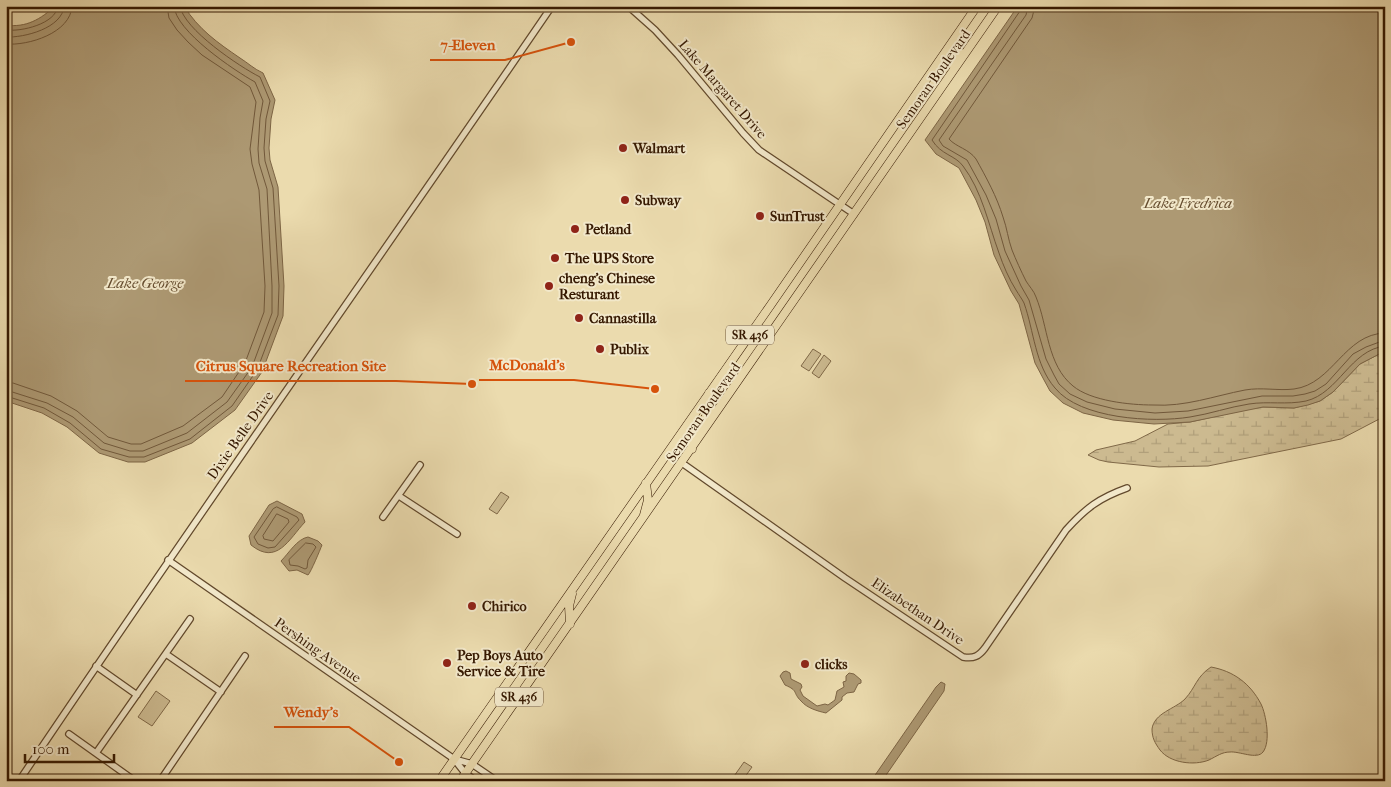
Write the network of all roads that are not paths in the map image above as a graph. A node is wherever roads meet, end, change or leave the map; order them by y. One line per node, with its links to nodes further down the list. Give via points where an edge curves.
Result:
1 (552, 6): 19 (street, Dixie Belle Drive)
2 (628, 6): 7 (street, Lake Margaret Drive, via 678,55 759,150)
3 (977, 6): 5 (main road, Semoran Boulevard / SR 436)
4 (998, 6): 6 (main road, Semoran Boulevard / SR 436)
5 (958, 34): 6 (main road, via 959,52); 7 (main road, Semoran Boulevard / SR 436)
6 (946, 83): 8 (main road, Semoran Boulevard / SR 436)
7 (839, 205): 8 (street, Lake Margaret Drive); 9 (main road, Semoran Boulevard / SR 436)
8 (854, 214): 10 (main road, Semoran Boulevard / SR 436)
9 (710, 393): 10 (main road, via 710,410 691,438); 13 (main road, Semoran Boulevard / SR 436)
10 (692, 450): 11 (main road, Semoran Boulevard / SR 436)
11 (682, 463): 14 (street, Elizabethan Drive, via 845,578 968,658 975,657 985,648 1066,530 1082,512 1094,502); 17 (main road, Semoran Boulevard / SR 436)
12 (420, 465): 15 (street)
13 (646, 484): 17 (main road, via 648,500); 20 (main road, Semoran Boulevard / SR 436)
14 (1127, 488)
15 (399, 496): 16 (street); 18 (street)
16 (383, 517)
17 (642, 522): 22 (main road, Semoran Boulevard / SR 436)
18 (457, 534)
19 (168, 560): 25 (street, Dixie Belle Drive); 30 (street, Pershing Avenue)
20 (575, 585): 22 (main road, via 568,606); 30 (main road, Semoran Boulevard / SR 436)
21 (190, 619): 23 (street)
22 (570, 624): 31 (main road, Semoran Boulevard / SR 436)
23 (166, 654): 26 (street); 27 (street)
24 (245, 656): 26 (street)
25 (96, 666): 27 (street); 33 (street, Dixie Belle Drive)
26 (220, 692): 35 (street)
27 (137, 695): 29 (street)
28 (69, 734): 29 (street)
29 (96, 753): 34 (street)
30 (454, 759): 31 (street, Pershing Avenue); 32 (street, Pershing Avenue); 36 (main road, Semoran Boulevard / SR 436)
31 (472, 764): 32 (main road, Semoran Boulevard / SR 436); 39 (street, Pershing Avenue)
32 (465, 774): 37 (main road, Semoran Boulevard / SR 436); 38 (street, Pershing Avenue)
33 (19, 781)
34 (135, 781)
35 (160, 781)
36 (439, 781)
37 (460, 781)
38 (476, 781)
39 (497, 781)

